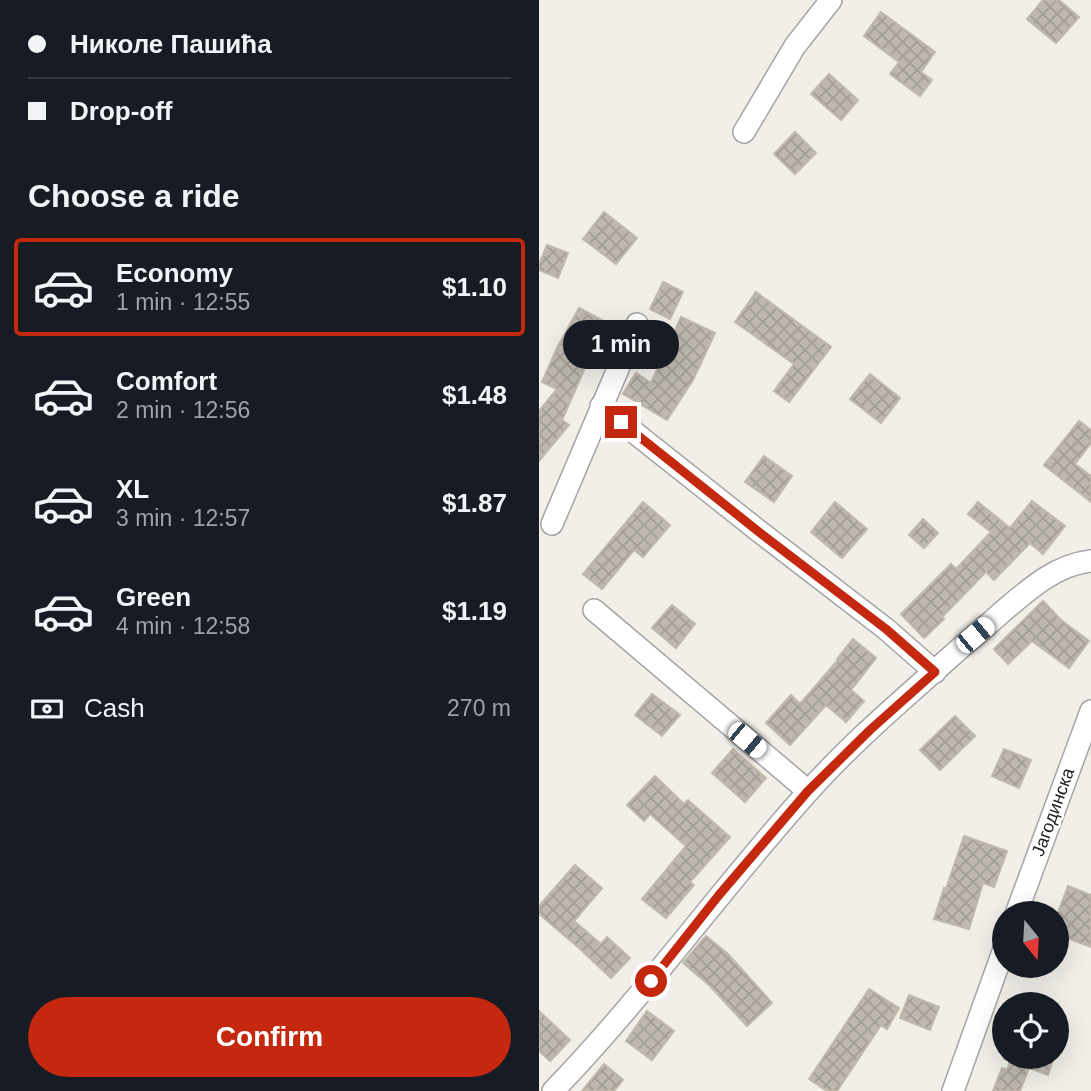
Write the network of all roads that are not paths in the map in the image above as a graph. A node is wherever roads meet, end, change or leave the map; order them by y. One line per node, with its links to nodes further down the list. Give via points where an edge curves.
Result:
1 (831, 0): 2 (street, via 795,46)
2 (744, 132)
3 (637, 324): 4 (street)
4 (601, 406): 5 (street); 8 (street)
5 (552, 524)
6 (1091, 561): 8 (street, via 1044,578)
7 (594, 610): 10 (street)
8 (935, 672): 10 (street)
9 (1091, 711): 11 (street, Јагодинска)
10 (808, 791): 13 (street)
11 (1021, 901)
12 (994, 978): 14 (street)
13 (554, 1091)
14 (953, 1091)

